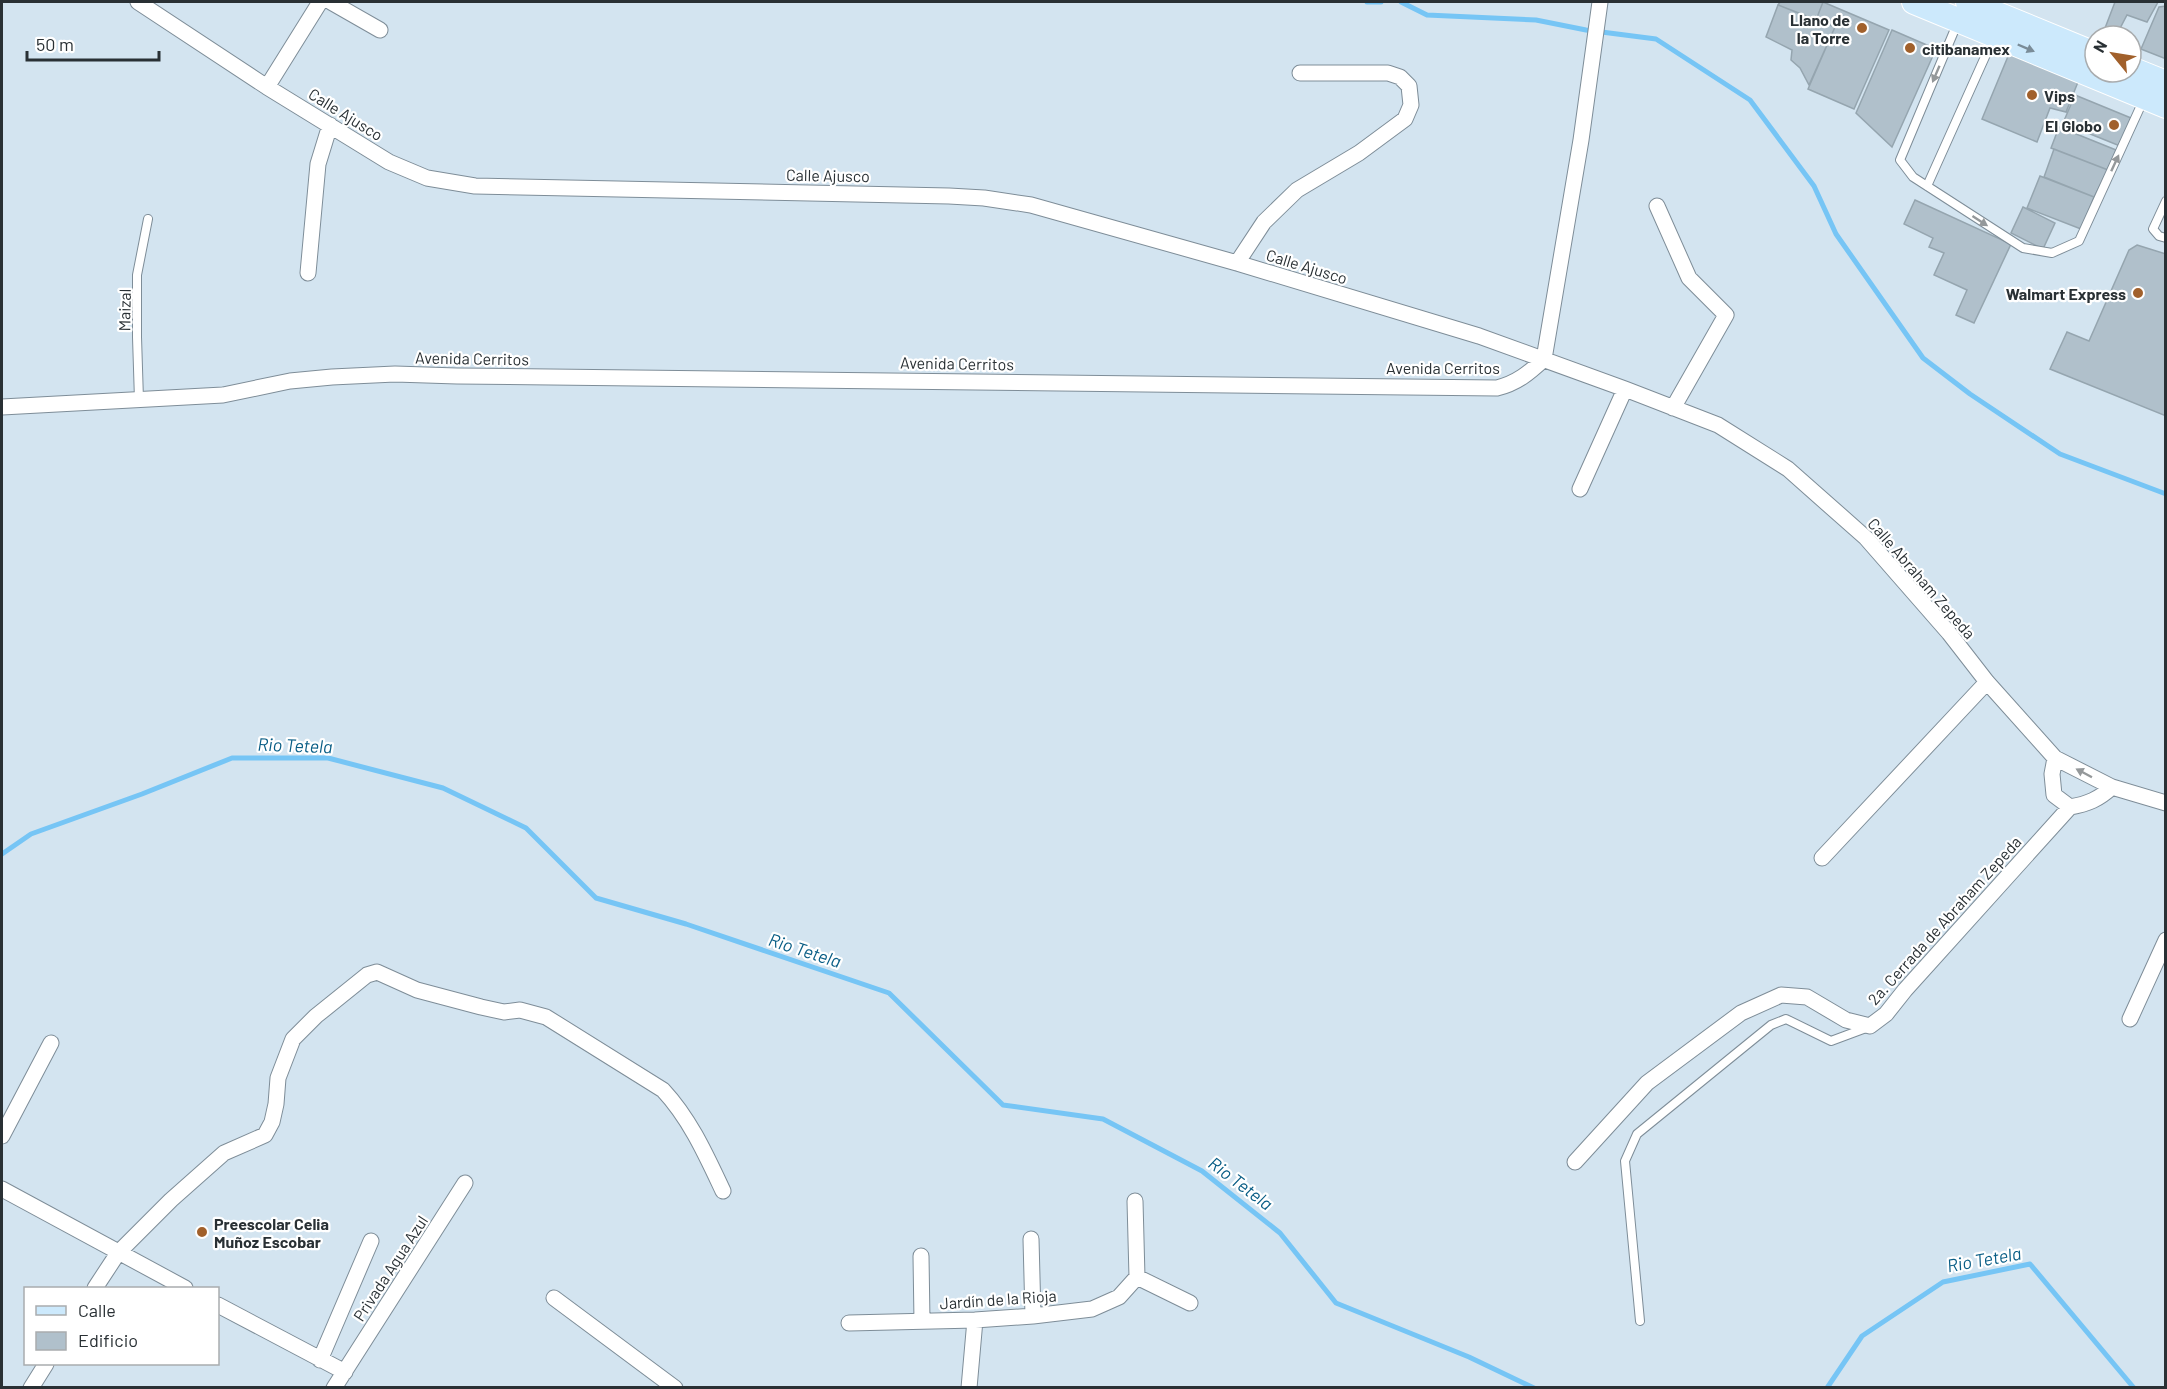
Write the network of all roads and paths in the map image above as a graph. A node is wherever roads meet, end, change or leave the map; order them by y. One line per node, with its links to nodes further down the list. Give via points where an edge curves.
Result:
1 (138, 2): 13 (street, Calle Ajusco)
2 (320, 2): 13 (street)
3 (331, 2): 7 (street)
4 (1600, 2): 23 (street)
5 (1914, 2): 6 (main road)
6 (1963, 11): 8 (main road); 9 (main road); 16 (lane, one-way to 16, via 1900,160 1913,177)
7 (380, 30)
8 (1995, 35): 14 (main road, one-way to 14); 16 (lane)
9 (2083, 50)
10 (1300, 73): 21 (street, via 1389,73 1409,86 1412,105 1395,128 1297,190 1264,222)
11 (2143, 74): 12 (main road)
12 (2166, 83)
13 (267, 87): 15 (street, Calle Ajusco)
14 (2155, 102): 16 (lane, one-way to 14, via 2023,248 2052,253 2079,241)
15 (330, 125): 21 (street, Calle Ajusco, via 389,162 427,178 475,186 984,198 1031,206); 22 (street, via 318,164)
16 (1927, 186)
17 (2166, 201): 20 (lane, via 2153,229)
18 (1657, 206): 27 (street, via 1689,278 1726,315)
19 (148, 219): 25 (lane, Maizal, via 137,275)
20 (2166, 238)
21 (1237, 263): 23 (street, Calle Ajusco)
22 (308, 273)
23 (1544, 359): 24 (street, Calle Abraham Zepeda); 25 (street, Avenida Cerritos, via 1522,378 1497,388 395,374 290,381 223,395)
24 (1625, 389): 27 (street, Calle Abraham Zepeda); 28 (street)
25 (139, 401): 26 (street, Avenida Cerritos)
26 (2, 407)
27 (1673, 408): 29 (street, Calle Abraham Zepeda, via 1718,425 1788,469 1866,538)
28 (1580, 489)
29 (1987, 682): 30 (street, Calle Abraham Zepeda); 34 (street)
30 (2055, 758): 31 (street, Calle Abraham Zepeda, one-way to 30); 33 (street, via 2054,795)
31 (2112, 788): 32 (street, Calle Abraham Zepeda); 33 (street, via 2101,798)
32 (2166, 803)
33 (2070, 807): 37 (street, 2a. Cerrada de Abraham Zepeda, via 1886,1014)
34 (1822, 858)
35 (2166, 940): 36 (street)
36 (2130, 1019)
37 (1870, 1026): 40 (street, 2a. Cerrada de Abraham Zepeda, via 1846,1020 1807,997 1781,995 1741,1012 1647,1083); 58 (lane, via 1831,1041 1786,1019 1771,1025 1637,1134 1625,1161)
38 (51, 1044): 39 (street)
39 (2, 1136)
40 (1575, 1162)
41 (465, 1183): 62 (street, Privada Agua Azul)
42 (2, 1189): 47 (street)
43 (723, 1191): 47 (street, via 695,1134 663,1090 546,1017 520,1010 504,1012 417,990 377,972 367,975 293,1039 279,1078 272,1122 265,1135 224,1153)
44 (1135, 1201): 49 (street)
45 (1031, 1239): 55 (street)
46 (371, 1241): 60 (street)
47 (118, 1253): 50 (street); 51 (street)
48 (921, 1256): 57 (street)
49 (1137, 1277): 53 (street); 55 (street, Jardín de la Rioja, via 1119,1297 1092,1309)
50 (96, 1287)
51 (183, 1287)
52 (554, 1298): 65 (street)
53 (1190, 1303)
54 (219, 1306): 60 (street)
55 (1033, 1316): 56 (street, Jardín de la Rioja)
56 (975, 1320): 57 (street, Jardín de la Rioja); 66 (street)
57 (922, 1321): 59 (street, Jardín de la Rioja)
58 (1640, 1321)
59 (849, 1323)
60 (320, 1360): 62 (street)
61 (45, 1365): 63 (street)
62 (345, 1372): 64 (street, Privada Agua Azul)
63 (31, 1388)
64 (334, 1388)
65 (675, 1388)
66 (969, 1388)

